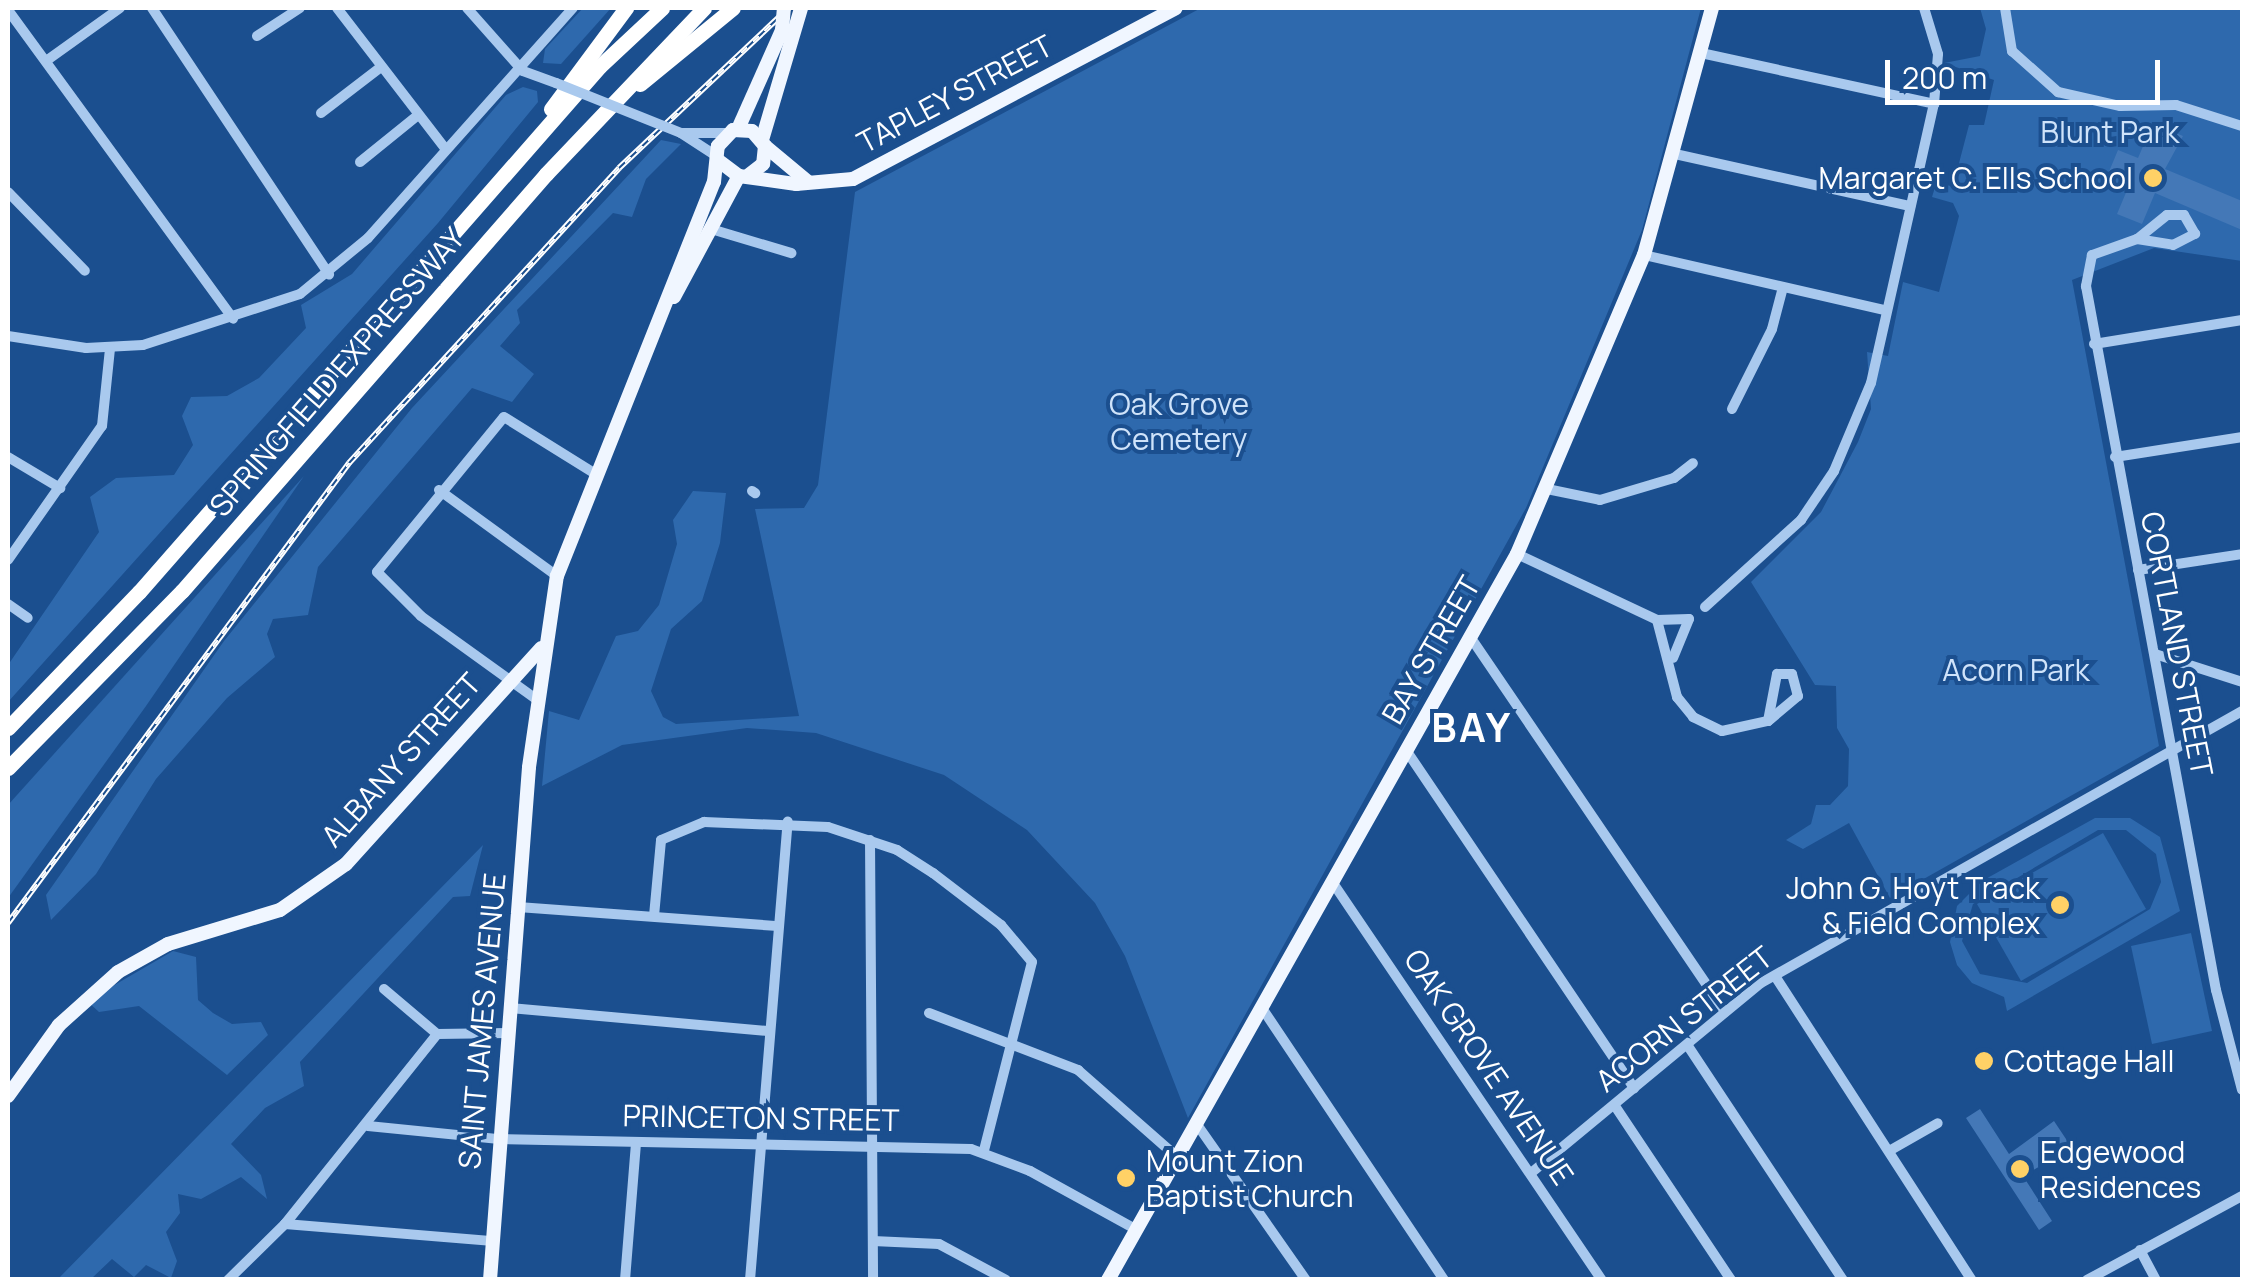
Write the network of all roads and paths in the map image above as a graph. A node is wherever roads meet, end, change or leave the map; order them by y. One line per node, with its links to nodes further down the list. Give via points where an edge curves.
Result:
1 (120, 8): 20 (street)
2 (152, 8): 45 (street)
3 (300, 8): 18 (street)
4 (338, 8): 21 (street)
5 (467, 8): 22 (street)
6 (573, 8): 22 (street)
7 (626, 8): 34 (highway)
8 (662, 8): 34 (highway, SPRINGFIELD EXPRESSWAY)
9 (704, 8): 29 (highway, SPRINGFIELD EXPRESSWAY)
10 (733, 8): 29 (highway)
11 (784, 8): 27 (main road, bridge, via 782,30)
12 (1176, 8): 37 (main road, TAPLEY STREET, via 871,170 828,185)
13 (1712, 8): 19 (main road, BAY STREET)
14 (1924, 8): 23 (street, via 1938,54)
15 (2005, 8): 26 (street, via 2012,51 2058,92 2120,106 2176,105)
16 (8, 10): 20 (street)
17 (801, 11): 30 (main road)
18 (256, 36)
19 (1701, 53): 23 (street); 32 (main road, BAY STREET)
20 (46, 61): 48 (street)
21 (381, 67): 24 (street); 25 (street)
22 (523, 71): 28 (street, bridge); 31 (street, via 505,80)
23 (1934, 104): 39 (street)
24 (321, 113)
25 (418, 115): 31 (street); 35 (street)
26 (2242, 126)
27 (733, 131): 28 (street); 30 (main road); 33 (main road)
28 (681, 133): 33 (street)
29 (574, 143): 84 (highway, SPRINGFIELD EXPRESSWAY, via 182,590)
30 (764, 143): 36 (main road, via 763,164); 37 (main road)
31 (445, 148): 45 (street)
32 (1675, 154): 39 (street); 43 (main road, BAY STREET)
33 (718, 159): 36 (main road); 50 (main road)
34 (517, 160): 81 (highway, SPRINGFIELD EXPRESSWAY, via 138,592)
35 (360, 162)
36 (744, 176): 37 (main road, TAPLEY STREET); 40 (main road)
37 (808, 182)
38 (8, 192): 44 (street)
39 (1910, 206): 47 (street)
40 (711, 230): 42 (street); 50 (main road)
41 (2137, 239): 41 (street, CORTLAND STREET, via 2176,214 2194,234 2172,244); 52 (street, CORTLAND STREET, via 2102,248 2086,267)
42 (790, 252)
43 (1644, 255): 46 (street); 61 (main road, BAY STREET)
44 (85, 271)
45 (329, 274): 48 (street, via 300,294)
46 (1782, 287): 47 (street); 54 (street, via 1772,329)
47 (1885, 310): 69 (street, via 1871,383 1825,488 1801,520)
48 (232, 319): 53 (street)
49 (2242, 320): 52 (street)
50 (656, 328): 59 (main road, SAINT JAMES AVENUE)
51 (8, 336): 53 (street)
52 (2094, 344): 57 (street, CORTLAND STREET)
53 (110, 348): 60 (street, via 102,426)
54 (1732, 409)
55 (2242, 437): 57 (street)
56 (8, 457): 60 (street)
57 (2116, 458): 66 (street, CORTLAND STREET)
58 (1693, 463): 61 (street, via 1674,478 1600,500)
59 (594, 474): 62 (street, via 504,416); 67 (main road, SAINT JAMES AVENUE)
60 (60, 488): 65 (street)
61 (1547, 489): 63 (main road, BAY STREET)
62 (439, 490): 67 (street); 76 (street, via 377,572)
63 (1517, 554): 71 (street); 72 (main road, BAY STREET)
64 (2242, 554): 66 (street)
65 (8, 560)
66 (2138, 570): 74 (street, CORTLAND STREET)
67 (558, 576): 73 (main road, SAINT JAMES AVENUE)
68 (8, 604): 70 (street)
69 (1705, 608)
70 (28, 618)
71 (1657, 620): 75 (street); 75 (street, via 1689,619)
72 (1472, 638): 82 (main road, BAY STREET); 95 (street)
73 (542, 648): 76 (main road, ALBANY STREET); 78 (main road, SAINT JAMES AVENUE)
74 (2155, 654): 77 (street); 83 (street, CORTLAND STREET)
75 (1673, 659): 80 (street, via 1678,697 1700,722 1741,732)
76 (508, 682): 78 (street); 104 (main road, ALBANY STREET, via 372,839 322,884 259,920 168,944 118,972 60,1025)
77 (2242, 682)
78 (536, 699): 88 (main road, SAINT JAMES AVENUE)
79 (2242, 712): 83 (street, ACORN STREET)
80 (1768, 721): 80 (street, via 1778,674 1792,674 1798,696)
81 (8, 728)
82 (1406, 750): 87 (main road, BAY STREET); 102 (street)
83 (2171, 752): 91 (street, ACORN STREET); 103 (street, CORTLAND STREET)
84 (8, 768)
85 (788, 822): 86 (street); 89 (street, via 745,818 673,830 661,840); 90 (street)
86 (870, 840): 100 (street, via 933,873 1027,951 1032,962); 112 (street)
87 (1332, 883): 94 (main road, BAY STREET); 116 (street, OAK GROVE AVENUE)
88 (518, 907): 89 (street); 93 (main road, SAINT JAMES AVENUE)
89 (654, 916): 90 (street)
90 (778, 926): 97 (street)
91 (1775, 976): 95 (street, ACORN STREET); 114 (street)
92 (384, 989): 98 (street)
93 (510, 1008): 97 (street); 99 (main road, SAINT JAMES AVENUE)
94 (1262, 1008): 106 (main road, BAY STREET); 131 (street)
95 (1725, 1012): 101 (street, ACORN STREET)
96 (929, 1013): 100 (street)
97 (768, 1031): 111 (street)
98 (437, 1034): 99 (street); 108 (street)
99 (508, 1034): 109 (main road, SAINT JAMES AVENUE)
100 (1012, 1042): 113 (street); 115 (street, via 1104,1087)
101 (1688, 1046): 102 (street, ACORN STREET); 134 (street)
102 (1634, 1088): 105 (street, ACORN STREET)
103 (2242, 1090)
104 (8, 1096)
105 (1614, 1106): 116 (street, ACORN STREET); 133 (street)
106 (1196, 1122): 115 (main road, BAY STREET); 130 (street)
107 (1938, 1122): 114 (street)
108 (368, 1126): 109 (street, PRINCETON STREET); 118 (street)
109 (500, 1138): 110 (street, PRINCETON STREET); 120 (main road, SAINT JAMES AVENUE)
110 (636, 1142): 111 (street, PRINCETON STREET); 125 (street)
111 (762, 1142): 112 (street, PRINCETON STREET); 126 (street)
112 (873, 1145): 113 (street, PRINCETON STREET); 121 (street)
113 (984, 1151): 119 (street, PRINCETON STREET)
114 (1890, 1151): 135 (street)
115 (1177, 1157): 119 (main road, BAY STREET)
116 (1531, 1173): 132 (street, OAK GROVE AVENUE)
117 (2242, 1196): 122 (street)
118 (284, 1224): 120 (street); 123 (street)
119 (1135, 1229): 129 (main road, BAY STREET)
120 (492, 1241): 124 (main road, SAINT JAMES AVENUE)
121 (873, 1241): 127 (street); 128 (street, via 939,1244)
122 (2140, 1250): 136 (street); 137 (street)
123 (228, 1280)
124 (490, 1280)
125 (625, 1280)
126 (750, 1280)
127 (873, 1280)
128 (1006, 1280)
129 (1108, 1280)
130 (1306, 1280)
131 (1444, 1280)
132 (1602, 1280)
133 (1731, 1280)
134 (1843, 1280)
135 (1972, 1280)
136 (2087, 1280)
137 (2156, 1280)

